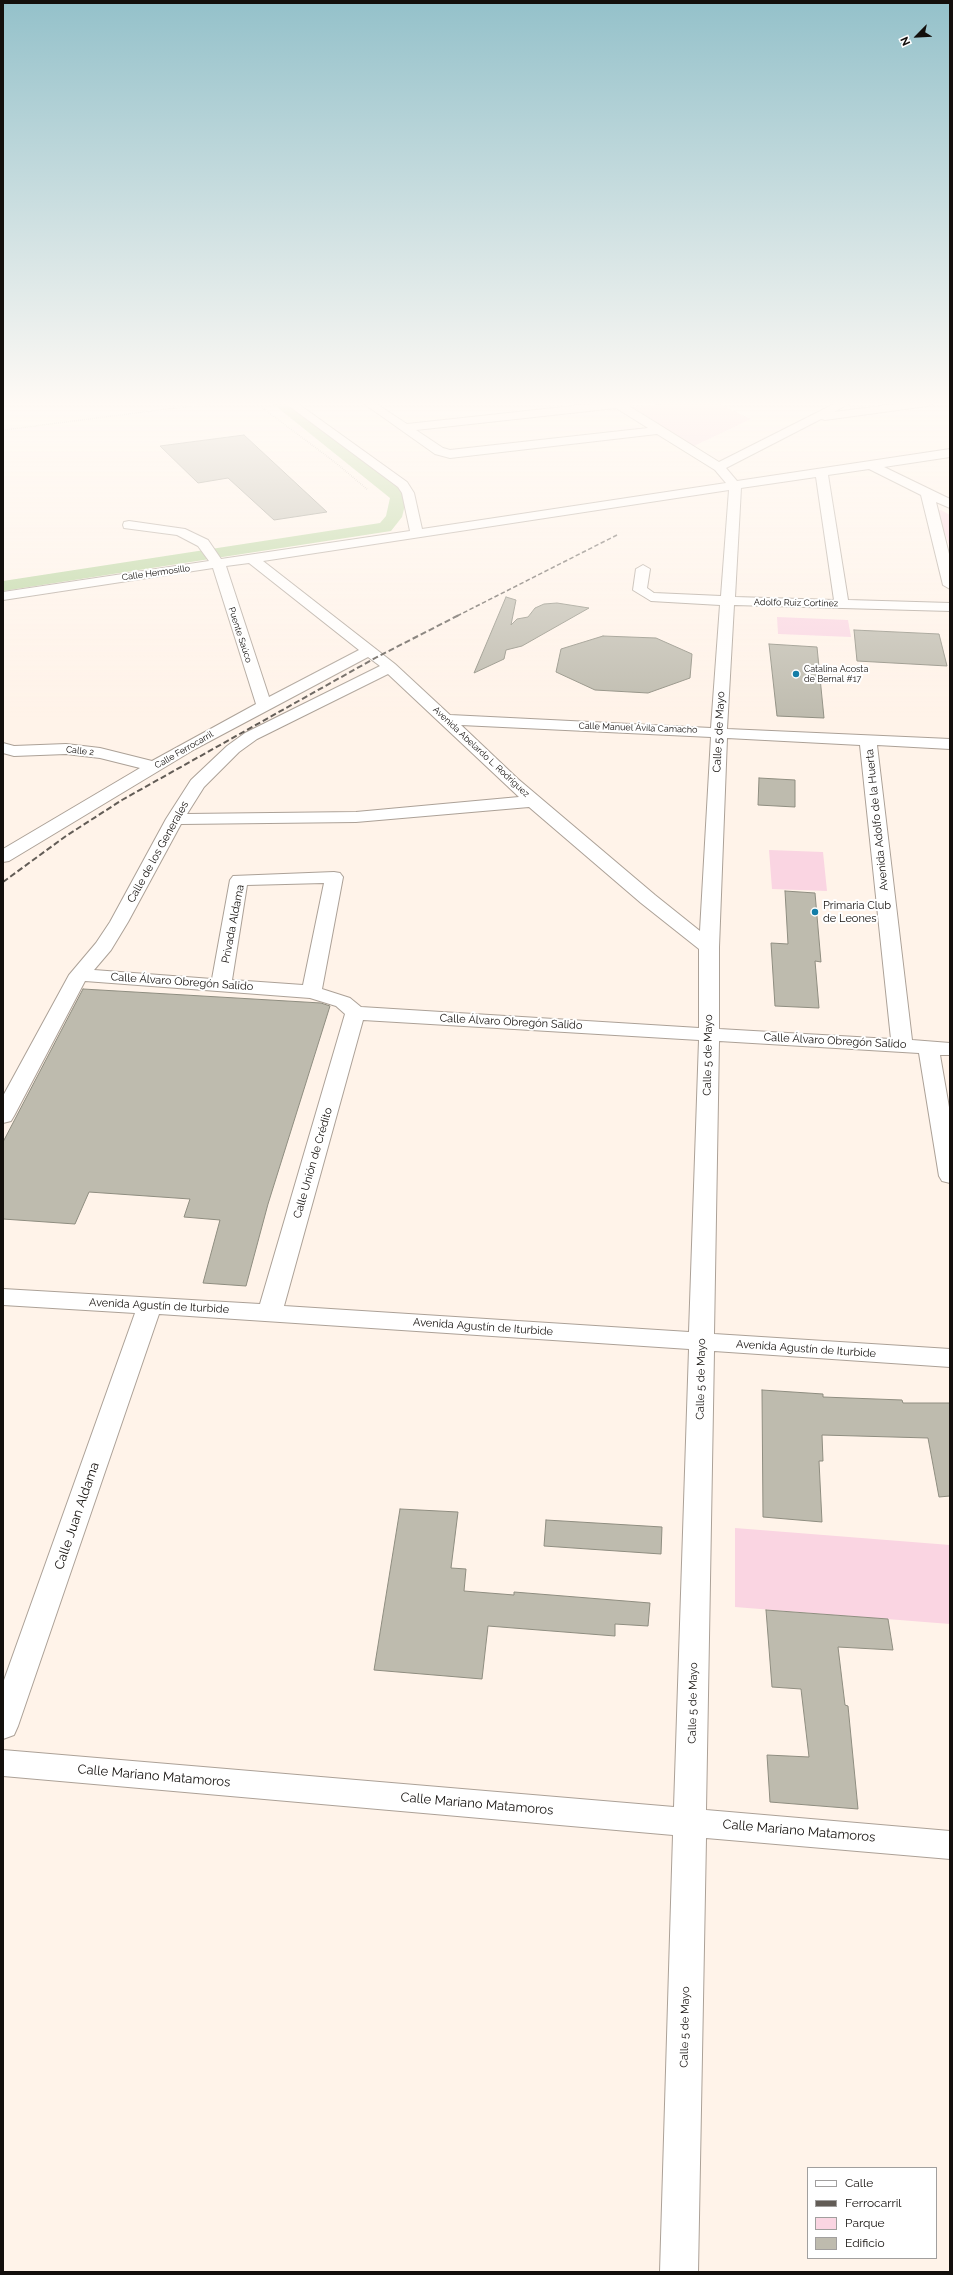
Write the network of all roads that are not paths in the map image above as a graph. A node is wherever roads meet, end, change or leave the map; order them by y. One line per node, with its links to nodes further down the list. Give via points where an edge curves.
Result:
1 (411, 509): 7 (street)
2 (588, 509): 7 (street, Calle Hermosillo)
3 (734, 509): 13 (street, Calle 5 de Mayo)
4 (828, 509): 14 (street)
5 (930, 509): 11 (street)
6 (129, 525): 9 (street, Puente Saúco, via 180,532 203,543)
7 (417, 535): 8 (street, Calle Hermosillo)
8 (252, 559): 9 (street, Calle Hermosillo); 16 (street, Avenida Abelardo L. Rodríguez)
9 (217, 564): 12 (street, Calle Hermosillo); 18 (street, Puente Saúco)
10 (643, 569): 13 (street, Adolfo Ruiz Cortínez, via 640,590 643,594 664,599)
11 (950, 585)
12 (3, 596)
13 (728, 602): 14 (street, Adolfo Ruiz Cortínez); 20 (street, Calle 5 de Mayo)
14 (842, 604): 15 (street, Adolfo Ruiz Cortínez)
15 (950, 607)
16 (369, 650): 17 (street, Avenida Abelardo L. Rodríguez); 18 (street, Calle Ferrocarril)
17 (390, 667): 19 (street, Avenida Abelardo L. Rodríguez); 26 (street, Calle de los Generales, via 251,736 233,749 197,784)
18 (264, 706): 24 (street, Calle Ferrocarril)
19 (447, 720): 20 (street, Calle Manuel Ávila Camacho); 25 (street, Avenida Abelardo L. Rodríguez)
20 (719, 732): 21 (street, Calle Manuel Ávila Camacho); 28 (street, Calle 5 de Mayo)
21 (868, 740): 22 (street, Calle Manuel Ávila Camacho); 34 (street, Avenida Adolfo de la Huerta)
22 (950, 744)
23 (3, 748): 24 (street, Calle 2, via 14,751 66,749 100,753)
24 (155, 767): 27 (street, Calle Ferrocarril)
25 (534, 801): 26 (street, via 356,817); 28 (street, Avenida Abelardo L. Rodríguez)
26 (175, 819): 29 (street, Calle de los Generales, via 119,922 104,946)
27 (3, 857)
28 (709, 947): 33 (street, Calle 5 de Mayo)
29 (79, 975): 30 (street, Calle Álvaro Obregón Salido); 37 (street, Calle de los Generales)
30 (221, 985): 31 (street, Calle Álvaro Obregón Salido); 31 (street, Privada Aldama, via 239,880 334,877)
31 (312, 992): 32 (street, Calle Álvaro Obregón Salido, via 343,1002)
32 (355, 1013): 33 (street, Calle Álvaro Obregón Salido); 41 (street, Calle Unión de Crédito)
33 (709, 1034): 34 (street, Calle Álvaro Obregón Salido); 42 (street, Calle 5 de Mayo)
34 (902, 1044): 35 (street, Calle Álvaro Obregón Salido)
35 (928, 1048): 36 (street, Calle Álvaro Obregón Salido); 38 (street)
36 (950, 1049)
37 (3, 1116)
38 (950, 1176)
39 (7, 1300): 40 (street, Avenida Agustín de Iturbide)
40 (150, 1306): 41 (street, Avenida Agustín de Iturbide); 44 (street, Calle Juan Aldama)
41 (270, 1313): 42 (street, Avenida Agustín de Iturbide)
42 (702, 1342): 43 (street, Avenida Agustín de Iturbide); 46 (street, Calle 5 de Mayo)
43 (950, 1358)
44 (3, 1726)
45 (3, 1763): 46 (street, Calle Mariano Matamoros)
46 (690, 1822): 47 (street, Calle Mariano Matamoros); 48 (street, Calle 5 de Mayo)
47 (950, 1845)
48 (679, 2272)

